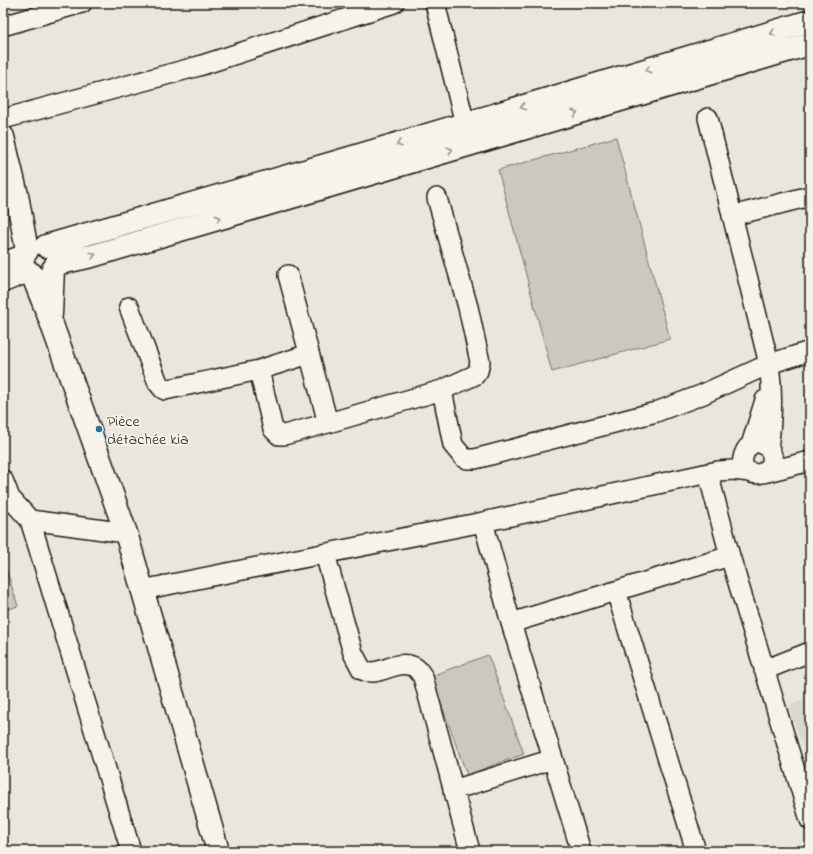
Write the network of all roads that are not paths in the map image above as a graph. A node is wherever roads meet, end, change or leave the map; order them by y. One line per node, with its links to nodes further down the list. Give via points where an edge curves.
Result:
1 (82, 3): 5 (street)
2 (394, 3): 8 (street, via 199,66)
3 (435, 3): 9 (street)
4 (810, 22): 9 (main road, one-way to 9)
5 (3, 26)
6 (810, 44): 11 (main road, one-way to 6)
7 (708, 118): 14 (street)
8 (3, 119)
9 (465, 124): 11 (main road, one-way to 11)
10 (3, 137): 15 (main road, via 17,195 36,228)
11 (346, 170): 15 (main road)
12 (810, 196): 14 (street)
13 (437, 198): 24 (street, via 468,307 480,362 475,375)
14 (732, 216): 23 (street)
15 (39, 260): 16 (main road); 18 (main road); 34 (main road, via 50,319)
16 (3, 264)
17 (288, 275): 21 (street)
18 (3, 281)
19 (129, 307): 22 (street, via 158,384 163,389 169,390)
20 (810, 351): 23 (street)
21 (309, 354): 22 (street); 25 (street)
22 (259, 370): 25 (street, via 276,433 284,435)
23 (770, 371): 24 (street, via 656,412 475,460 463,457 453,445); 26 (street, via 771,427)
24 (442, 390): 25 (street)
25 (328, 423)
26 (758, 449): 27 (street); 28 (street); 29 (street, via 772,455 771,466); 29 (street, via 742,458 746,469)
27 (801, 463): 29 (street)
28 (713, 472): 29 (street); 33 (street); 36 (street)
29 (757, 472)
30 (3, 480): 31 (street)
31 (6, 499): 32 (street)
32 (30, 520): 34 (street); 45 (street)
33 (483, 522): 35 (street); 39 (street)
34 (126, 533): 37 (main road)
35 (325, 554): 37 (street); 43 (street, via 353,653 362,670 372,673 402,664 412,665 423,677)
36 (730, 556): 38 (street); 41 (street)
37 (142, 590): 46 (main road)
38 (616, 591): 39 (street); 49 (street)
39 (511, 623): 42 (street)
40 (810, 652): 41 (street)
41 (764, 670): 44 (street)
42 (553, 759): 43 (street); 48 (street)
43 (453, 790): 47 (street)
44 (810, 820)
45 (131, 851)
46 (218, 851)
47 (470, 851)
48 (581, 851)
49 (696, 851)

